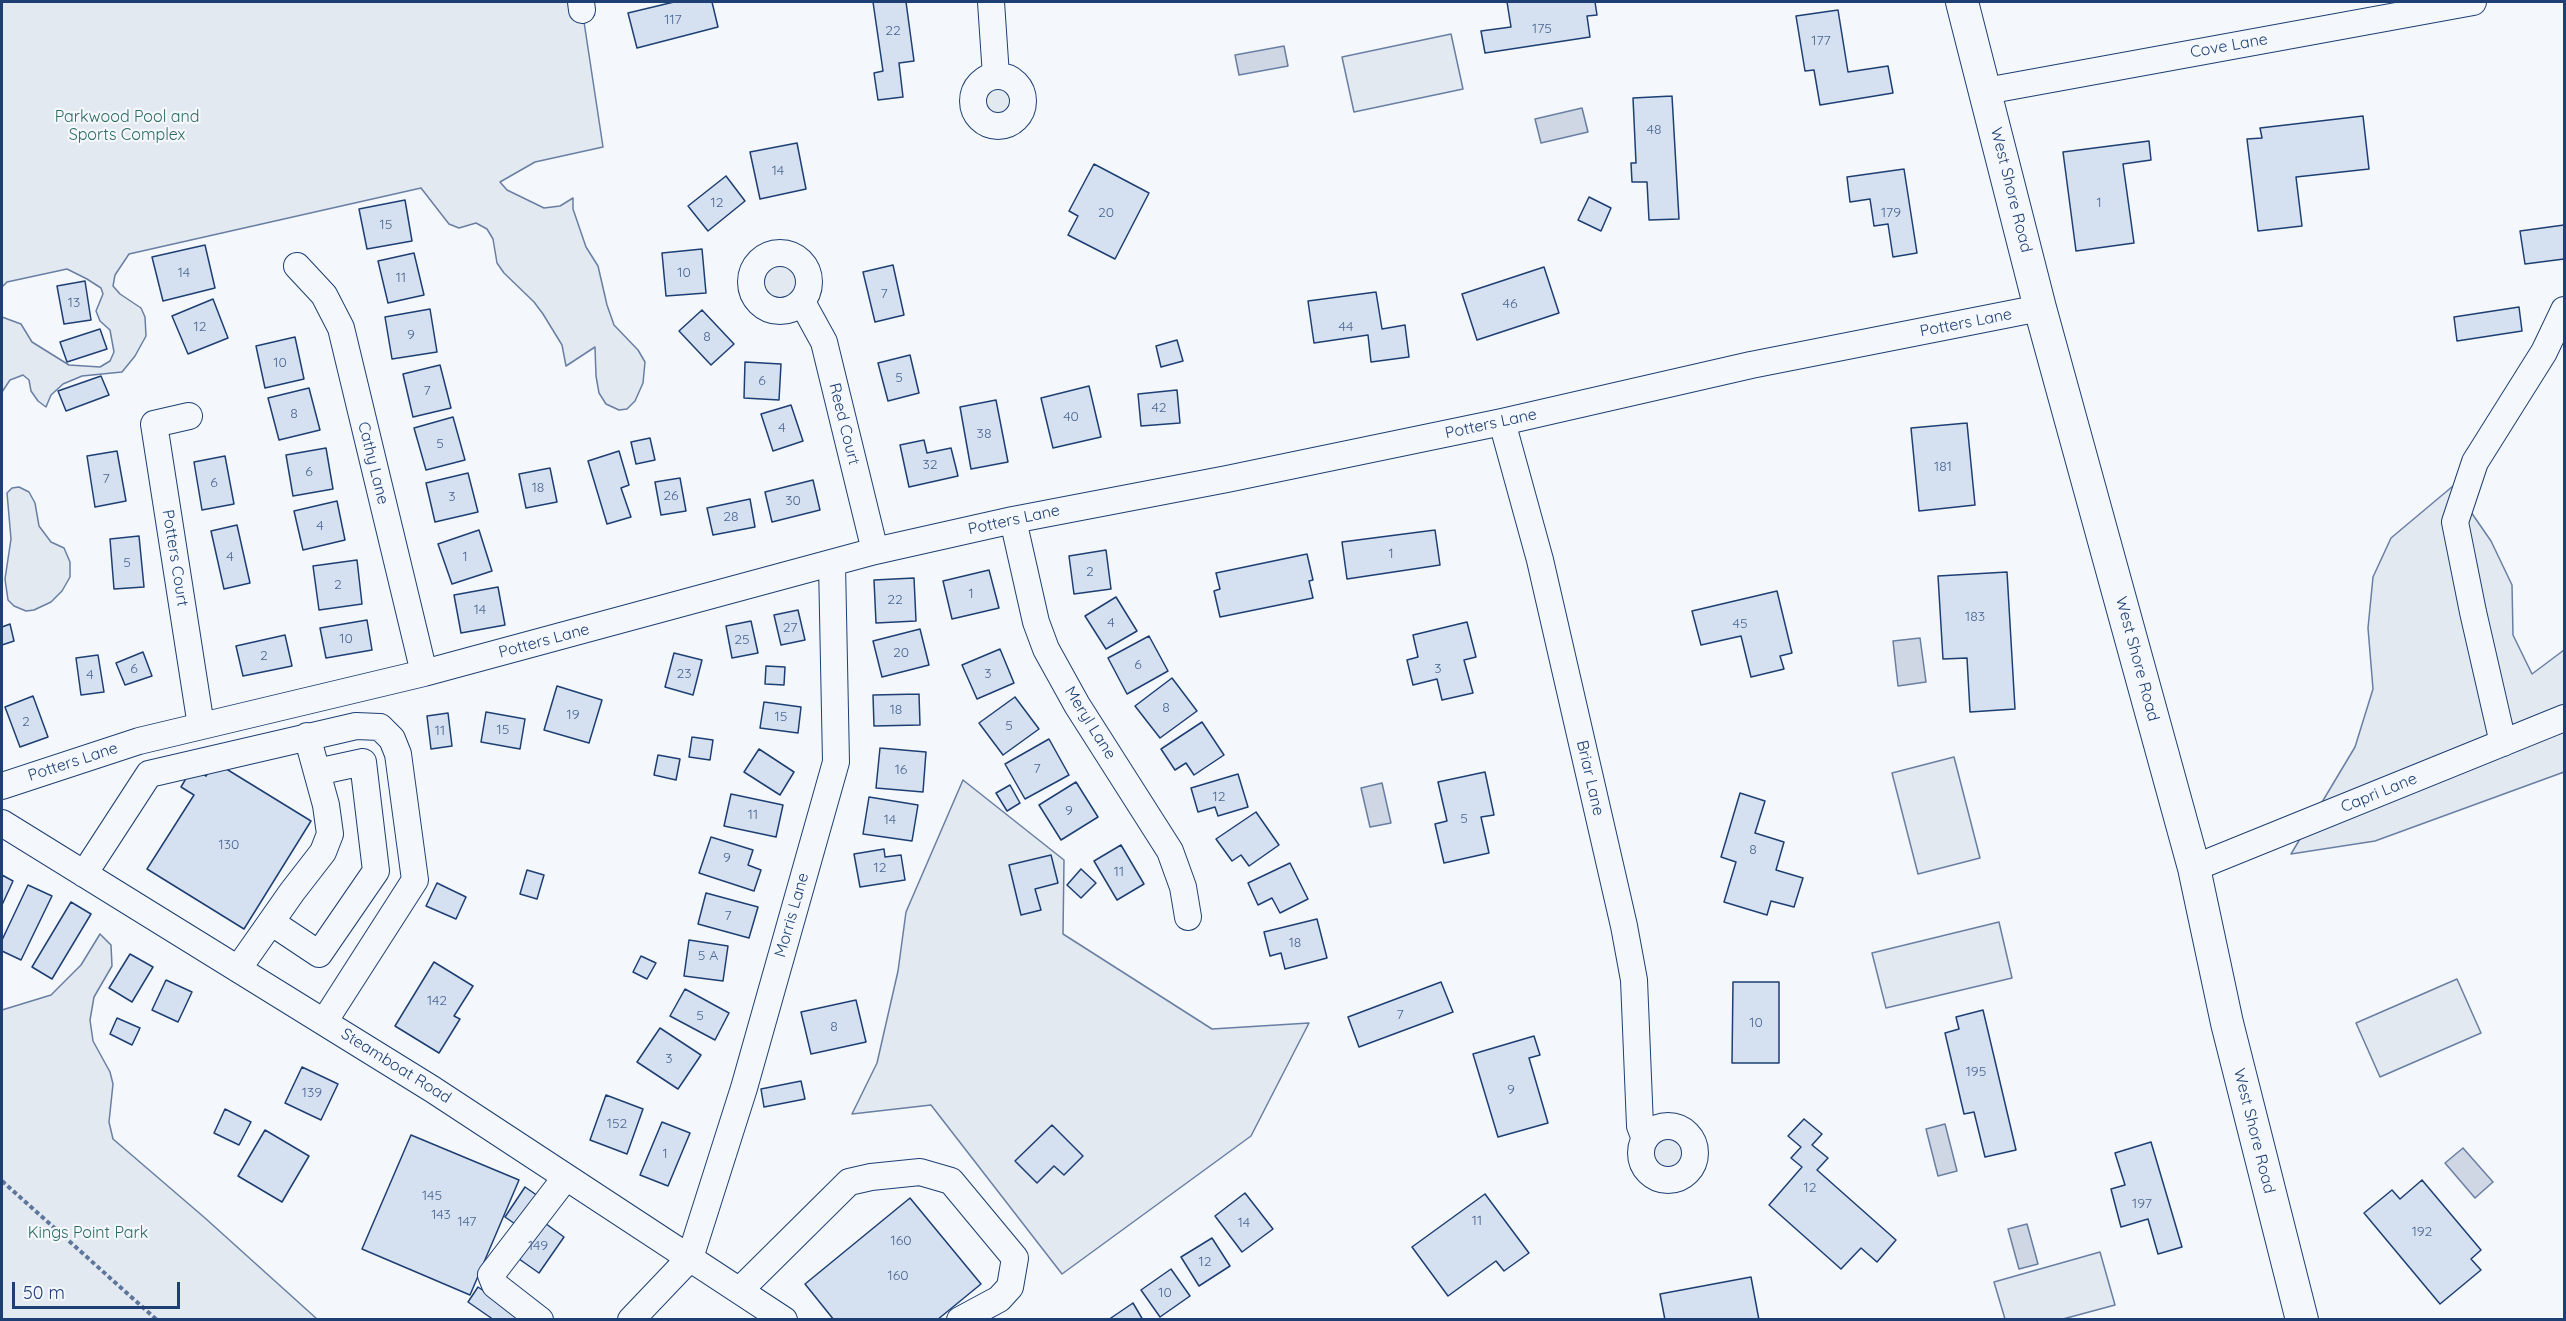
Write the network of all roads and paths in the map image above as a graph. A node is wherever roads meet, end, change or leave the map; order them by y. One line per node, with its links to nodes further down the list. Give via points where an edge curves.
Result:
1 (991, 2): 4 (street)
2 (1962, 2): 5 (main road, West Shore Road)
3 (2473, 2): 5 (street, Cove Lane)
4 (996, 76)
5 (1986, 91): 8 (main road, West Shore Road)
6 (297, 266): 15 (street, Cathy Lane, via 324,295 341,328)
7 (802, 302): 13 (street, Reed Court, via 825,342)
8 (2040, 308): 11 (street, Potters Lane, via 1751,364); 23 (main road, West Shore Road)
9 (2565, 310): 19 (street, via 2544,352 2475,462 2455,522)
10 (189, 416): 17 (street, Potters Court, via 154,424)
11 (1502, 422): 12 (street, Potters Lane); 29 (street, Briar Lane, via 1540,560 1624,926 1634,980 1640,1126)
12 (1013, 520): 13 (street, Potters Lane); 25 (street, Meryl Lane, via 1046,649 1170,851 1183,887)
13 (875, 551): 14 (street, Potters Lane)
14 (832, 564): 15 (street, Potters Lane); 32 (street, Morris Lane, via 836,762 744,1088)
15 (424, 674): 17 (street, Potters Lane)
16 (2565, 718): 19 (street, Capri Lane)
17 (201, 726): 21 (street, Potters Lane, via 139,741)
18 (307, 736): 20 (street); 24 (street, via 149,774); 28 (street, via 356,726 380,727 392,739 398,754 415,880)
19 (2503, 743): 23 (street, Capri Lane)
20 (316, 772): 26 (street, via 330,834 323,852); 26 (street, via 363,762 376,871 319,954)
21 (2, 786)
22 (2, 823): 24 (street, Steamboat Road)
23 (2194, 868): 39 (main road, West Shore Road, via 2227,1023)
24 (84, 874): 27 (street, Steamboat Road)
25 (1188, 917)
26 (272, 922): 27 (street)
27 (238, 969): 28 (street, Steamboat Road)
28 (324, 1022): 30 (street, Steamboat Road)
29 (1645, 1139)
30 (566, 1177): 32 (street, Steamboat Road); 35 (street, via 491,1275 495,1285)
31 (2, 1181): 34 (path)
32 (690, 1258): 33 (street, Steamboat Road); 36 (street)
33 (740, 1290): 37 (street, Steamboat Road); 38 (street, via 849,1182 920,1172 951,1181 1015,1258 1010,1287 999,1299)
34 (157, 1320)
35 (540, 1320)
36 (631, 1320)
37 (784, 1320)
38 (960, 1320)
39 (2302, 1320)

